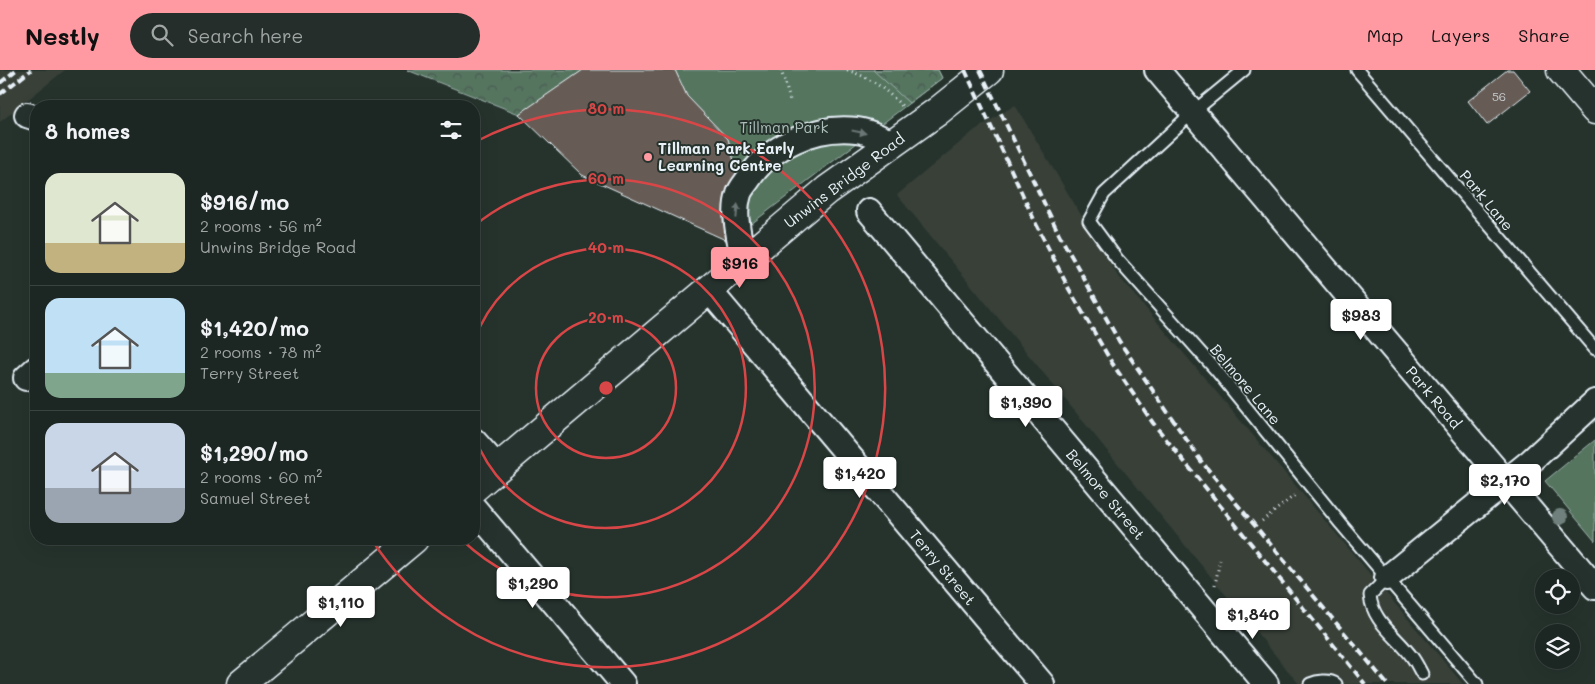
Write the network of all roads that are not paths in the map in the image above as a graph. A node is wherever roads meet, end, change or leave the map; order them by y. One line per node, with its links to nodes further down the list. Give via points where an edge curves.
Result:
1 (989, 70): 8 (main road, Unwins Bridge Road)
2 (1157, 70): 7 (street, Park Road)
3 (1244, 70): 7 (lane)
4 (1357, 70): 12 (lane, Park Lane)
5 (1561, 70): 6 (main road)
6 (1595, 110)
7 (1193, 112): 16 (street, Park Road); 20 (lane, Belmore Lane, via 1104,194 1089,221)
8 (893, 143): 10 (main road, Unwins Bridge Road, via 827,190); 10 (street, one-way to 8, via 736,218 739,194 754,170 774,152 800,138 828,130 858,130)
9 (869, 211): 26 (street, Belmore Street)
10 (744, 258): 11 (main road, Unwins Bridge Road)
11 (708, 289): 15 (main road, Unwins Bridge Road); 25 (street, Terry Street)
12 (1595, 349)
13 (1595, 402): 16 (street)
14 (480, 448): 15 (street)
15 (498, 468): 17 (main road, Unwins Bridge Road)
16 (1506, 481): 20 (street); 21 (street, Park Road)
17 (480, 483)
18 (480, 515): 24 (street)
19 (407, 545): 23 (main road)
20 (1387, 578): 22 (lane, via 1370,595 1371,606); 29 (lane, Belmore Lane)
21 (1595, 587)
22 (1422, 674)
23 (241, 684)
24 (622, 684)
25 (1042, 684)
26 (1266, 684)
27 (1310, 684): 28 (lane, via 1322,681)
28 (1336, 684)
29 (1477, 684)

